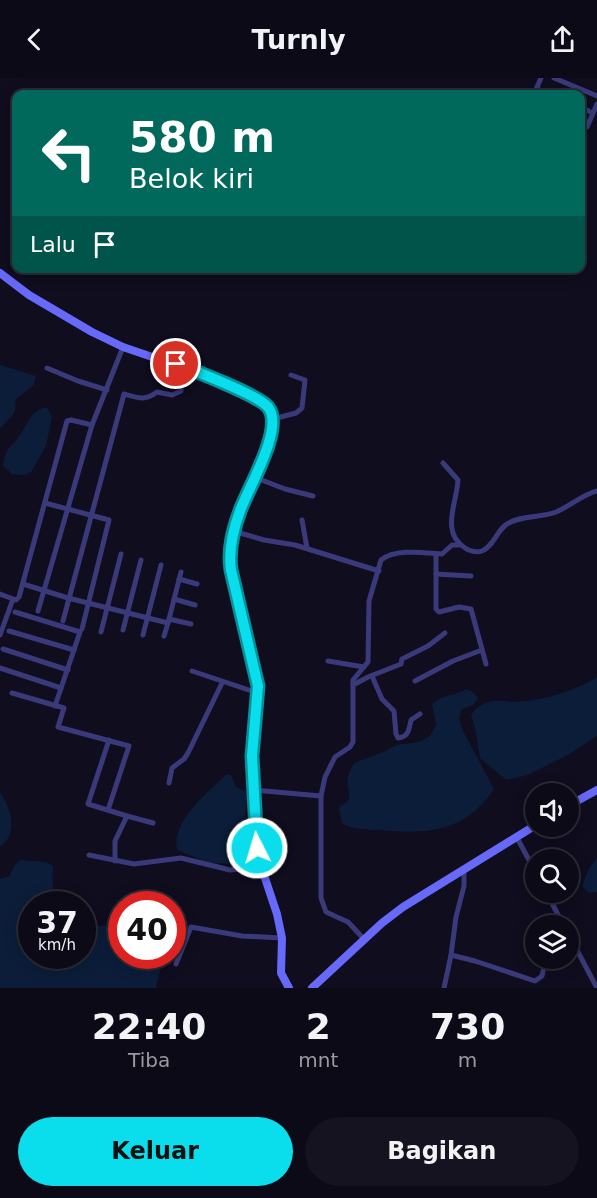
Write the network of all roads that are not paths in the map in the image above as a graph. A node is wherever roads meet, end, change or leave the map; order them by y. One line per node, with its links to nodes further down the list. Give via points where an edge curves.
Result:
1 (554, 78): 2 (street)
2 (583, 90)
3 (597, 104): 5 (street)
4 (585, 109): 5 (street)
5 (593, 112): 6 (street)
6 (585, 129)
7 (0, 273): 8 (street, via 48,307)
8 (123, 347): 9 (street); 12 (street)
9 (176, 364): 13 (street, via 261,401); 21 (street, via 181,391 172,395 157,392 142,399 124,394)
10 (47, 368): 12 (street)
11 (291, 375): 13 (street, via 305,380 302,408)
12 (107, 390): 14 (street)
13 (273, 419): 16 (street, via 269,441)
14 (92, 425): 19 (street, via 67,421); 20 (street)
15 (443, 463): 24 (street, via 458,480 450,521)
16 (254, 477): 18 (street); 23 (street)
17 (597, 491): 24 (street, via 554,512 510,522 483,551 470,551)
18 (313, 496)
19 (45, 503): 20 (street); 35 (street)
20 (66, 509): 21 (street); 37 (street)
21 (92, 516): 39 (street); 42 (street, via 109,520)
22 (302, 520): 25 (street)
23 (234, 531): 25 (street); 76 (street, via 231,570)
24 (461, 545): 27 (street, via 452,545)
25 (307, 548): 30 (street)
26 (121, 554): 44 (street)
27 (436, 554): 30 (street, via 391,555 381,560); 32 (street)
28 (141, 560): 47 (street)
29 (161, 565): 48 (street)
30 (379, 571): 66 (street, via 369,601 368,662)
31 (181, 572): 34 (street)
32 (436, 574): 33 (street); 63 (street, via 437,611 471,609)
33 (471, 576)
34 (179, 579): 36 (street); 41 (street)
35 (23, 584): 37 (street); 40 (street, via 19,598)
36 (198, 584)
37 (44, 590): 39 (street); 45 (street)
38 (0, 594): 40 (street)
39 (68, 598): 42 (street); 49 (street)
40 (13, 599): 51 (street)
41 (174, 599): 43 (street); 50 (street)
42 (88, 602): 44 (street); 53 (street)
43 (195, 604)
44 (107, 607): 47 (street); 56 (street)
45 (38, 611)
46 (15, 612): 62 (street, via 80,632)
47 (127, 612): 48 (street); 54 (street)
48 (147, 618): 50 (street); 59 (street)
49 (63, 621)
50 (168, 621): 52 (street); 60 (street)
51 (2, 622): 58 (street)
52 (190, 624)
53 (82, 629)
54 (123, 630)
55 (9, 631): 62 (street)
56 (101, 632)
57 (446, 633): 70 (street, via 402,659 401,664)
58 (0, 635)
59 (143, 635)
60 (164, 636)
61 (3, 650): 68 (street)
62 (74, 650): 68 (street)
63 (482, 650): 65 (street); 71 (street)
64 (328, 661): 66 (street)
65 (486, 664)
66 (364, 667): 73 (street)
67 (0, 668): 74 (street)
68 (68, 670): 74 (street)
69 (192, 671): 72 (street)
70 (372, 676): 73 (street); 78 (street, via 382,699 394,711 398,738 408,734 411,720)
71 (415, 681)
72 (222, 682): 76 (street); 80 (street, via 188,753 172,768)
73 (353, 685): 83 (street, via 353,742 332,762)
74 (62, 688): 77 (street)
75 (12, 693): 77 (street)
76 (258, 693): 81 (street, via 252,740)
77 (55, 706): 79 (street, via 64,708 58,727)
78 (420, 714)
79 (109, 740): 85 (street, via 129,746); 85 (street, via 88,804)
80 (169, 783)
81 (254, 790): 83 (street); 93 (street)
82 (597, 790): 84 (street)
83 (321, 796): 97 (street, via 323,908 348,922)
84 (579, 800)
85 (108, 810): 86 (street)
86 (127, 816): 87 (street); 92 (street, via 115,841)
87 (153, 822)
88 (525, 831): 89 (street)
89 (516, 836): 90 (street); 94 (street)
90 (525, 853)
91 (90, 855): 92 (street)
92 (115, 861): 93 (street, via 143,864 188,858 230,870)
93 (262, 867): 96 (street)
94 (465, 870): 97 (street, via 403,907); 99 (street)
95 (186, 938): 96 (street, via 190,927)
96 (282, 938): 101 (street, via 281,973)
97 (364, 939): 102 (street)
98 (579, 954): 104 (street)
99 (451, 955): 100 (street, via 535,981); 103 (street)
100 (544, 969)
101 (289, 988)
102 (312, 988)
103 (444, 988)
104 (597, 988)

